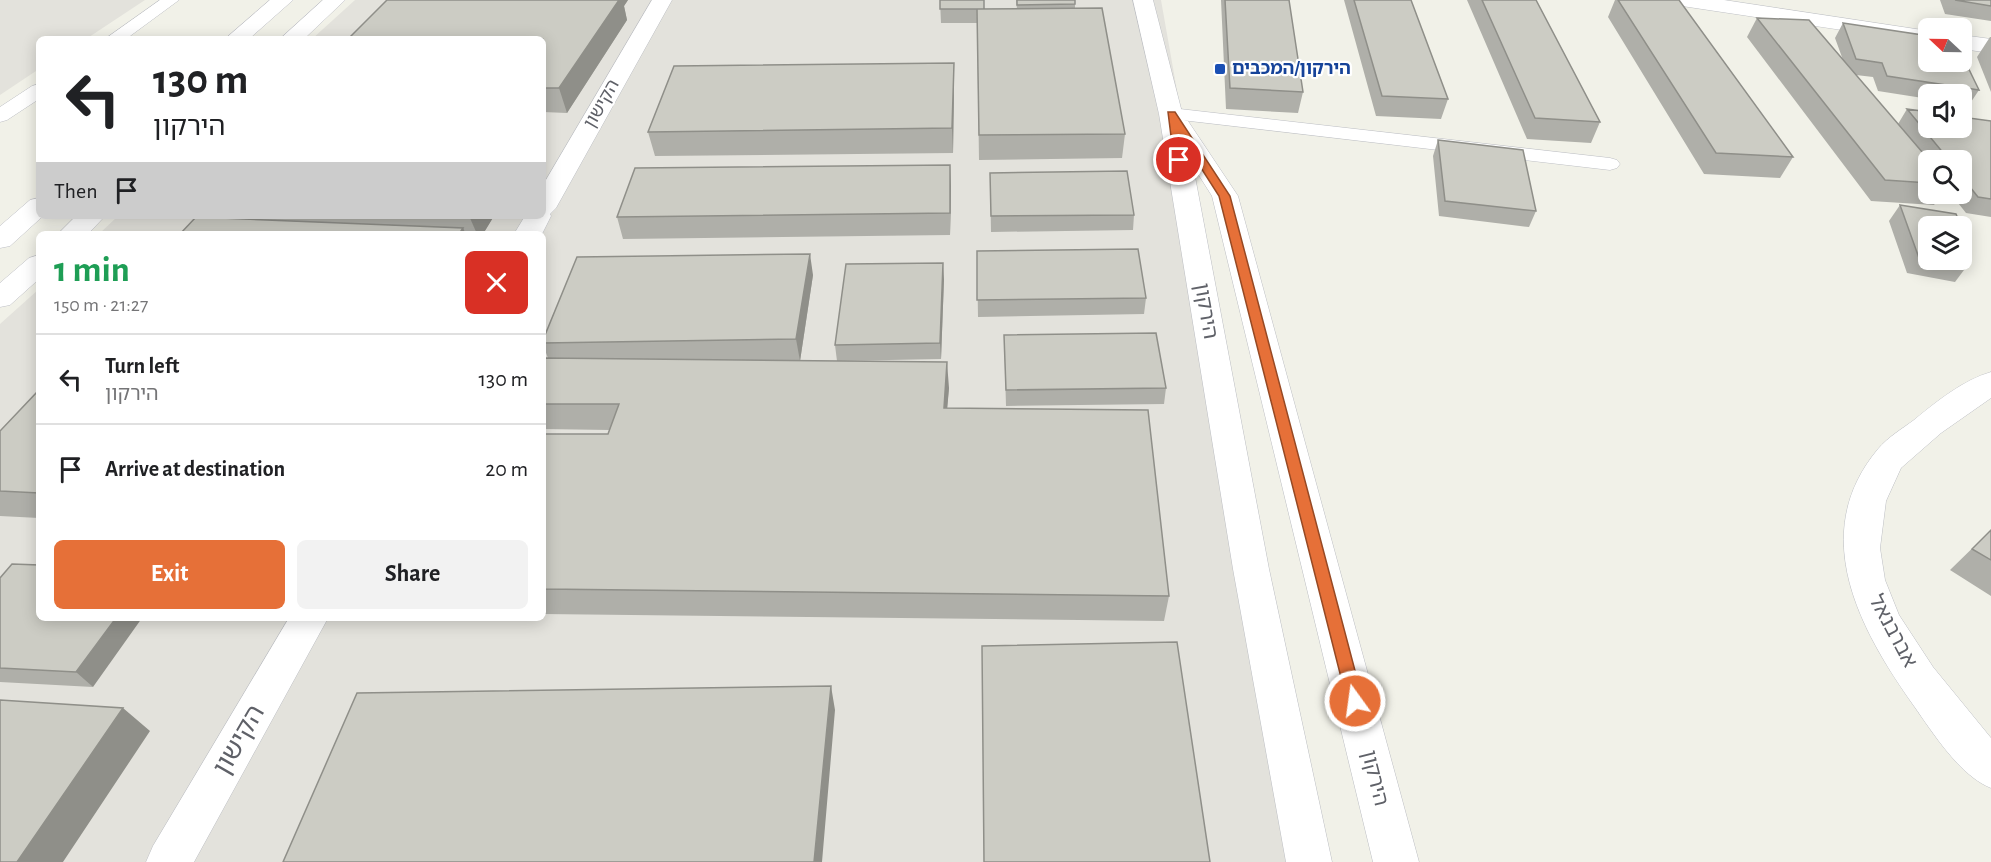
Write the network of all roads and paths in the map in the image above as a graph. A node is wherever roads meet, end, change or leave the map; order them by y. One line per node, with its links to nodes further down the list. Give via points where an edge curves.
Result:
1 (171, 0): 8 (lane)
2 (283, 0): 9 (street)
3 (335, 0): 10 (street)
4 (662, 0): 17 (street, הקישון)
5 (1143, 0): 14 (street, הירקון)
6 (1682, 0): 7 (street)
7 (1918, 35)
8 (118, 36)
9 (240, 36)
10 (294, 36)
11 (1972, 43): 12 (street)
12 (1991, 46)
13 (36, 92): 15 (lane)
14 (1171, 114): 16 (lane); 28 (street, הירקון, via 1251,569); 29 (street, הירקון, via 1225,196)
15 (0, 117)
16 (1610, 164)
17 (546, 203)
18 (36, 209): 21 (street)
19 (89, 219): 20 (street)
20 (75, 231)
21 (0, 240)
22 (36, 267): 23 (street)
23 (0, 298)
24 (1991, 383): 26 (street, אברבנאל, via 1937,418 1889,458 1868,496 1862,534 1866,580 1887,628 1925,687)
25 (307, 621): 27 (street, הקישון)
26 (1991, 768)
27 (169, 862)
28 (1308, 862)
29 (1396, 862)

